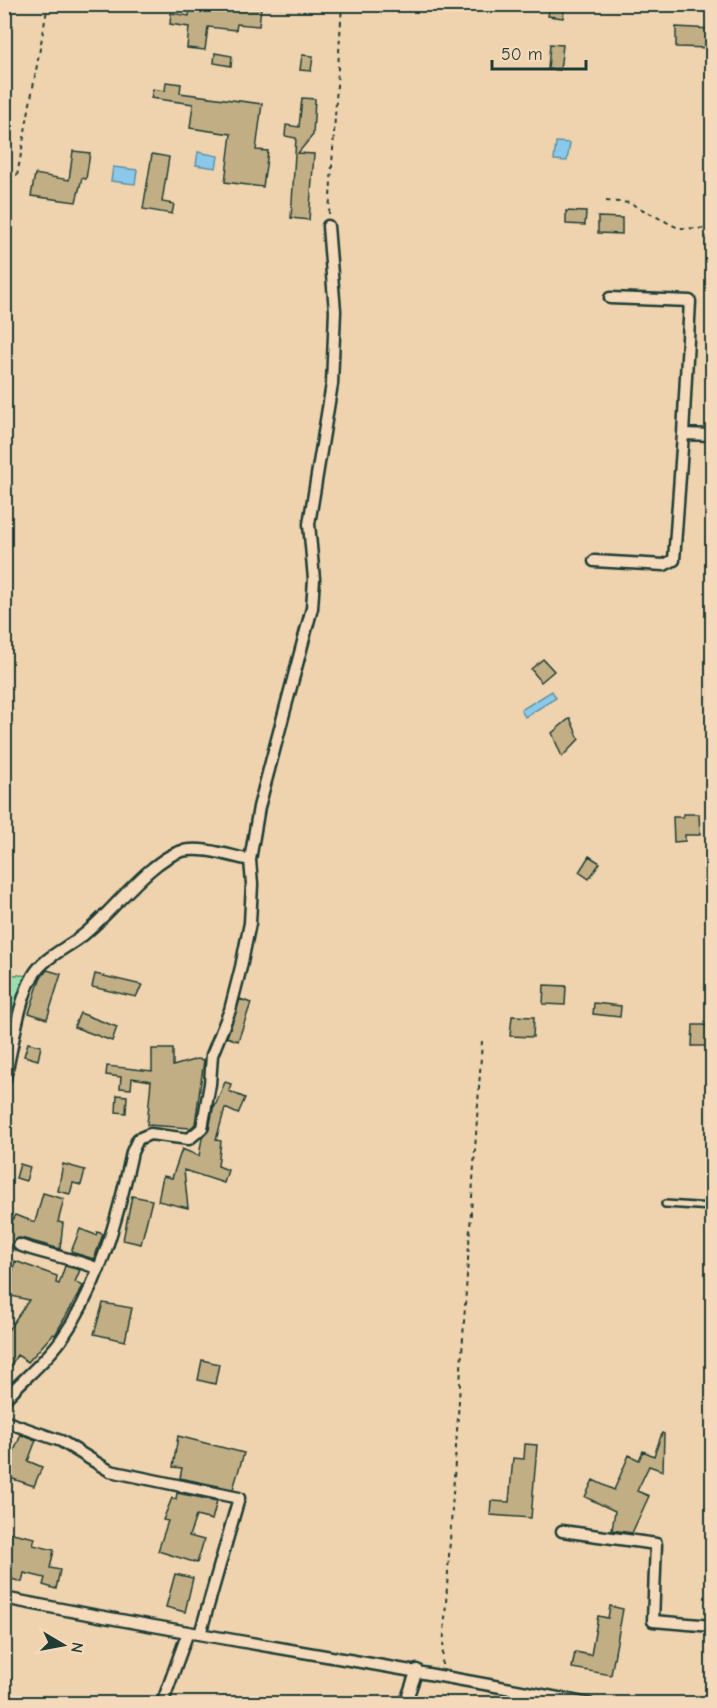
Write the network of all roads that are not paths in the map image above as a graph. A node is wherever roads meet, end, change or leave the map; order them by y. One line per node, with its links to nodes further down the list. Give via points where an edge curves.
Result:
1 (328, 226): 6 (street, via 335,311 333,373 309,524 314,579 312,608 258,807)
2 (610, 298): 3 (street, via 690,301)
3 (682, 434): 4 (street); 5 (street, via 674,560 664,566)
4 (712, 435)
5 (594, 561)
6 (250, 860): 7 (street, via 187,850 174,854 98,923 42,965 28,985); 11 (street, via 250,922 230,1011 212,1055 202,1128 189,1139 150,1134 138,1138)
7 (4, 1082)
8 (665, 1204): 9 (lane)
9 (712, 1206)
10 (19, 1245): 11 (street)
11 (99, 1269): 12 (street, via 60,1341)
12 (4, 1400)
13 (4, 1421): 18 (street, via 61,1441 110,1471 240,1498)
14 (562, 1531): 16 (street, via 656,1544 653,1621)
15 (4, 1598): 17 (street)
16 (712, 1626)
17 (188, 1632): 18 (street); 21 (street)
18 (200, 1634): 19 (street)
19 (417, 1670): 20 (street); 22 (street)
20 (533, 1698): 23 (street)
21 (162, 1704)
22 (405, 1704)
23 (589, 1704)

